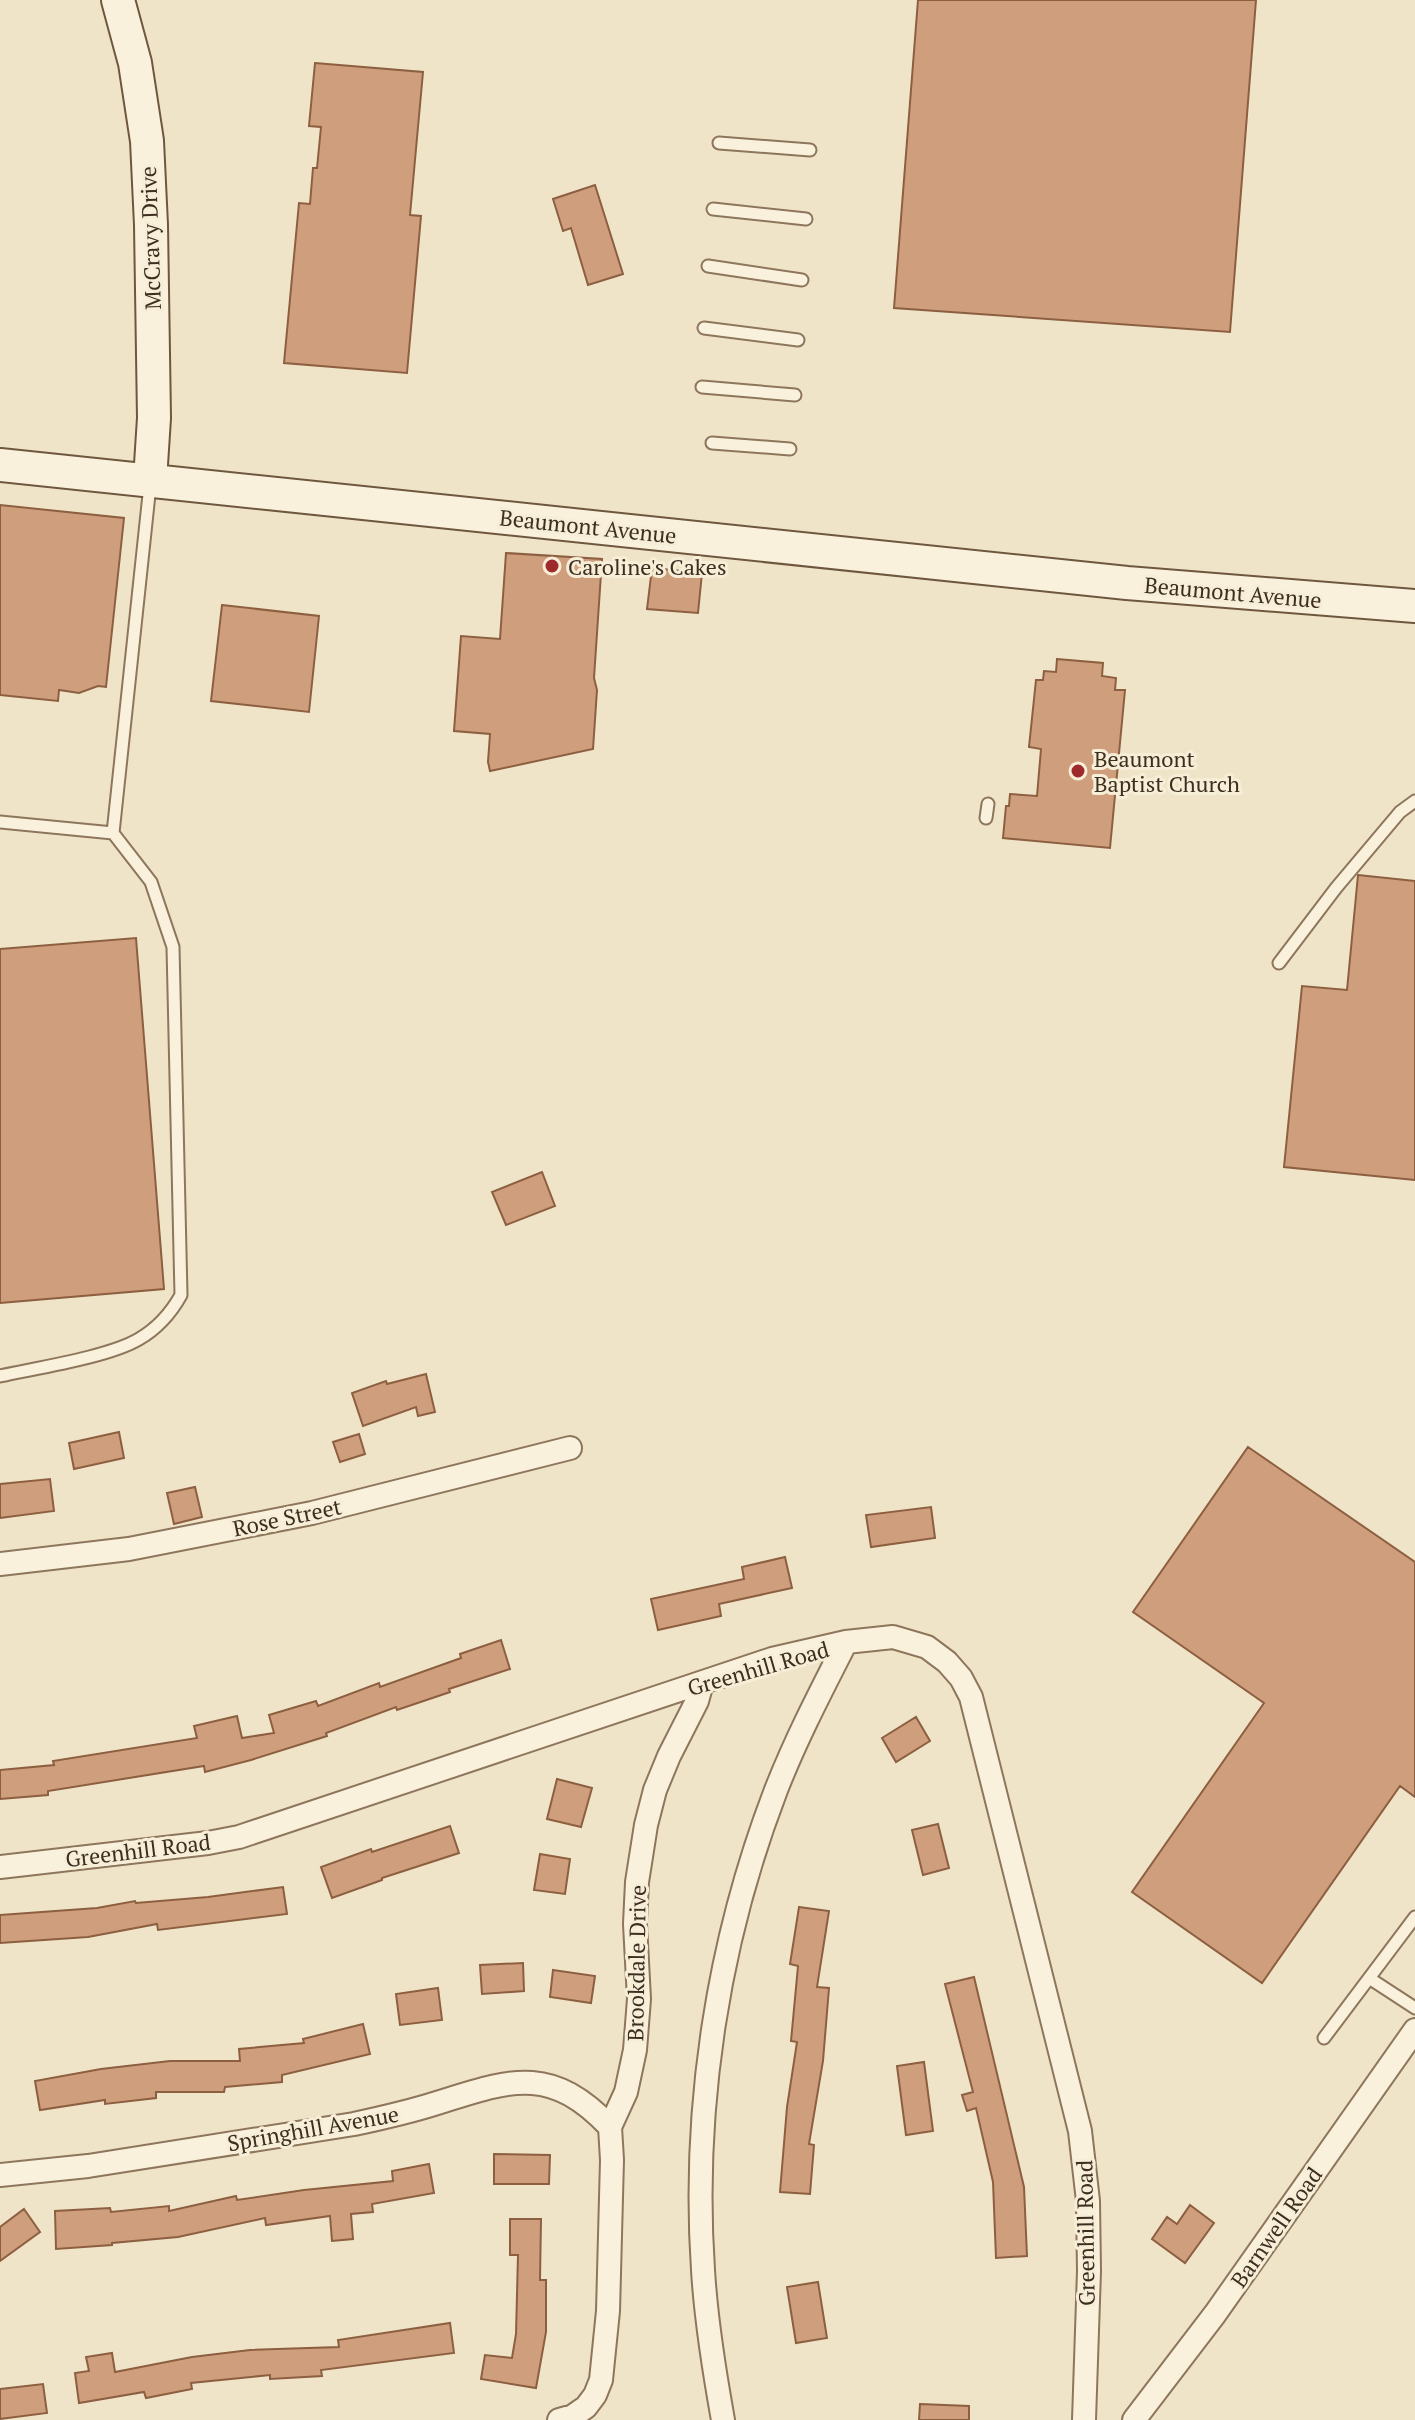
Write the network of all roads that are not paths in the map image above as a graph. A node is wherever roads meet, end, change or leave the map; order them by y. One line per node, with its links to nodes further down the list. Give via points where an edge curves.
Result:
1 (118, 0): 15 (street, McCravy Drive, via 147,141 154,406)
2 (719, 143): 3 (lane)
3 (810, 150)
4 (713, 209): 5 (lane)
5 (806, 219)
6 (708, 266): 7 (lane)
7 (802, 280)
8 (704, 328): 9 (lane)
9 (798, 340)
10 (702, 387): 11 (lane)
11 (795, 395)
12 (712, 443): 13 (lane)
13 (790, 449)
14 (0, 465): 15 (street, Beaumont Avenue)
15 (150, 480): 16 (street, Beaumont Avenue, via 1127,583); 21 (lane)
16 (1415, 606)
17 (1415, 801): 22 (lane, via 1336,888)
18 (988, 804): 19 (lane)
19 (986, 818)
20 (0, 822): 21 (lane)
21 (113, 833): 23 (lane, via 151,882 173,947 181,1295 170,1315 138,1340)
22 (1279, 963)
23 (0, 1376)
24 (570, 1448): 25 (street, Rose Street, via 312,1513 129,1549)
25 (0, 1564)
26 (846, 1642): 27 (street, Greenhill Road); 37 (street, via 776,1790 750,1867 713,2026 704,2107 702,2270); 38 (street, Greenhill Road, via 893,1637 927,1647 954,1670 971,1697 1080,2131 1088,2215)
27 (702, 1683): 28 (street, Greenhill Road, via 239,1837); 34 (street, Brookdale Drive, via 646,1825 637,1882 635,2050 626,2092)
28 (0, 1867)
29 (1415, 1917): 30 (lane)
30 (1369, 1978): 31 (lane); 33 (lane)
31 (1415, 2008)
32 (1415, 2030): 39 (street, Barnwell Road)
33 (1324, 2038)
34 (610, 2127): 35 (street, Springhill Avenue, via 593,2109 549,2086 501,2083 354,2124); 36 (street, Brookdale Drive, via 608,2311 601,2380 586,2407)
35 (0, 2175)
36 (559, 2420)
37 (723, 2420)
38 (1084, 2420)
39 (1134, 2420)

